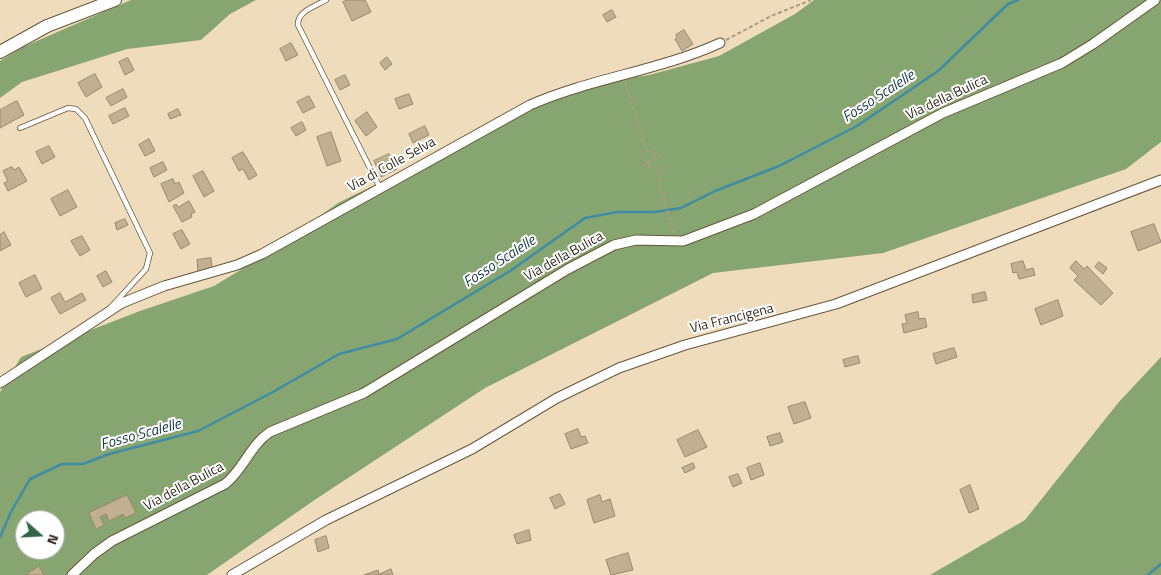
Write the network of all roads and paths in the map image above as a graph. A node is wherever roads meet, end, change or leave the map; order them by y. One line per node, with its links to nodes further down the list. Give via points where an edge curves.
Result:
1 (115, 0): 6 (main road, via 47,26)
2 (326, 0): 10 (lane, via 302,14 298,25)
3 (811, 0): 5 (path, via 771,16)
4 (1155, 0): 11 (street, Via della Bulica, via 1054,67 942,113 754,214)
5 (720, 43): 7 (street, Via di Colle Selva)
6 (0, 52)
7 (623, 75): 10 (street, Via di Colle Selva, via 530,105); 11 (path, via 646,150 660,155 643,165 662,168 659,182)
8 (20, 128): 12 (lane, via 64,109 79,111 148,247 150,259 146,269)
9 (1161, 180): 15 (street, Via Francigena, via 841,302 626,364 557,398 472,448 326,520)
10 (380, 188): 12 (street, Via di Colle Selva, via 256,257 141,295)
11 (677, 242): 14 (street, Via della Bulica, via 636,240 614,245 562,272 364,393 270,432 258,442 239,471 225,484 112,541)
12 (104, 314): 13 (street, Via di Colle Selva)
13 (0, 383)
14 (72, 575)
15 (232, 575)

